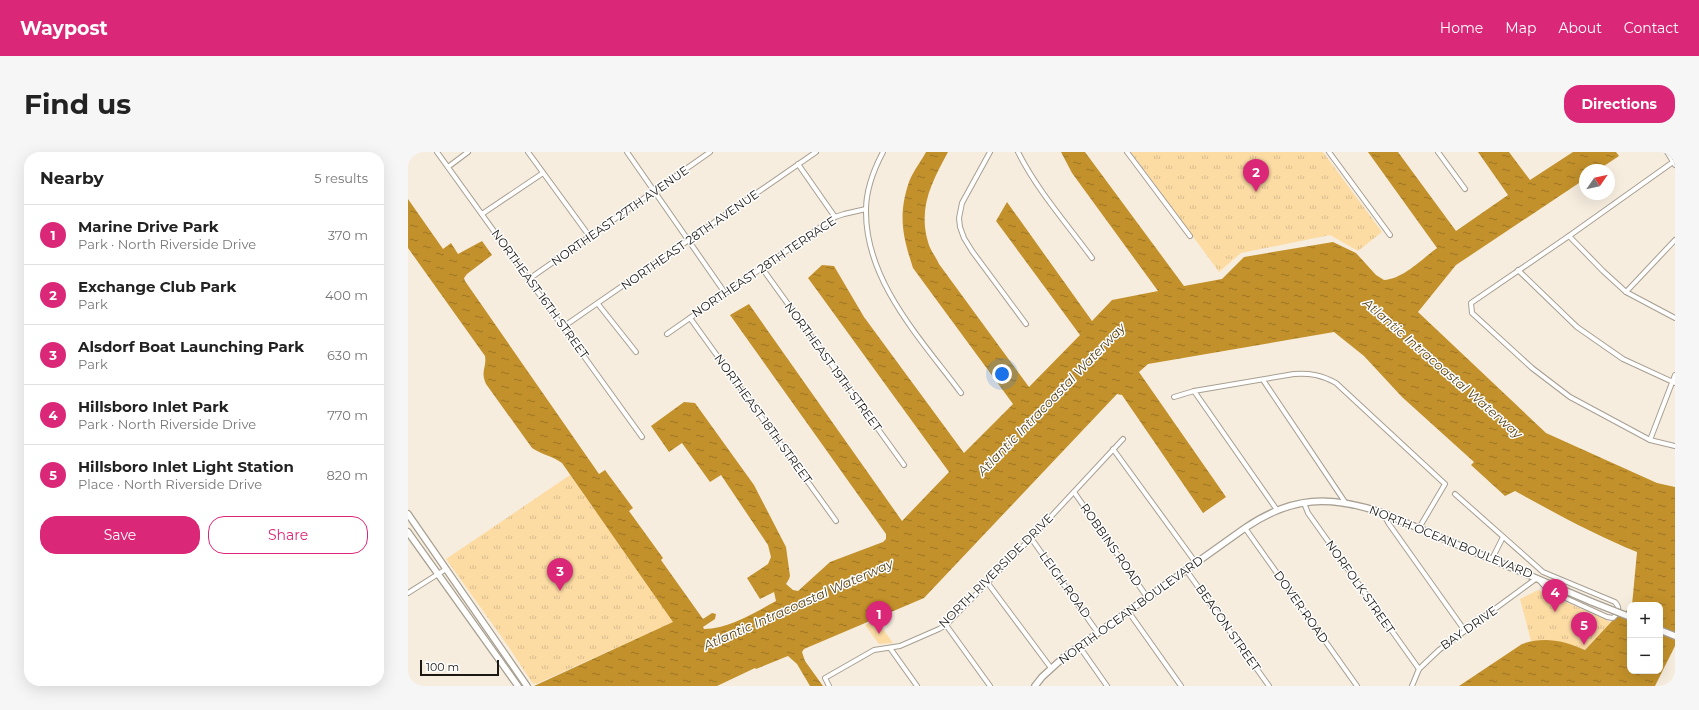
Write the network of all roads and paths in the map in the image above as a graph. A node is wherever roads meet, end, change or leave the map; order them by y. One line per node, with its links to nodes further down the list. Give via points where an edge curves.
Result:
1 (437, 152): 18 (street, NORTHEAST 16TH STREET)
2 (468, 152): 18 (street)
3 (528, 152): 19 (street)
4 (627, 152): 21 (street)
5 (700, 152): 15 (street)
6 (710, 152): 15 (street, NORTHEAST 27TH AVENUE)
7 (816, 152): 17 (street, NORTHEAST 28TH AVENUE)
8 (883, 152): 22 (street, via 873,174)
9 (990, 152): 40 (street, via 962,203 960,228 972,251)
10 (1018, 152): 31 (street, via 1025,166)
11 (1127, 152): 26 (street)
12 (1329, 152): 25 (street)
13 (1438, 152): 20 (street)
14 (1667, 152): 16 (street)
15 (703, 157): 21 (street, NORTHEAST 27TH AVENUE)
16 (1674, 163): 27 (street)
17 (798, 164): 24 (street); 29 (street, NORTHEAST 28TH AVENUE)
18 (448, 167): 23 (street, NORTHEAST 16TH STREET)
19 (543, 173): 23 (street); 28 (street)
20 (1466, 190)
21 (655, 192): 28 (street, NORTHEAST 27TH AVENUE); 29 (street)
22 (866, 209): 24 (street, NORTHEAST 28TH TERRACE); 48 (street, via 869,243 876,266 897,305)
23 (482, 214): 34 (street, NORTHEAST 16TH STREET)
24 (835, 217): 32 (street, NORTHEAST 28TH TERRACE)
25 (1390, 235)
26 (1190, 236)
27 (1569, 236): 33 (street); 35 (street)
28 (590, 238): 34 (street, NORTHEAST 27TH AVENUE)
29 (690, 240): 36 (street); 37 (street, NORTHEAST 28TH AVENUE)
30 (1675, 240): 35 (street)
31 (1092, 258)
32 (762, 268): 36 (street, NORTHEAST 28TH TERRACE); 55 (street, NORTHEAST 19TH STREET)
33 (1518, 270): 46 (street, via 1577,327 1623,359); 52 (street, via 1471,303 1472,313 1532,368 1570,397)
34 (529, 279): 41 (street, NORTHEAST 16TH STREET)
35 (1626, 292): 39 (street)
36 (725, 293): 38 (street, NORTHEAST 28TH TERRACE)
37 (598, 304): 41 (street, NORTHEAST 28TH AVENUE); 43 (street)
38 (690, 318): 42 (street, NORTHEAST 28TH TERRACE); 63 (street, NORTHEAST 18TH STREET)
39 (1675, 318)
40 (1026, 324)
41 (563, 327): 50 (street, NORTHEAST 16TH STREET)
42 (667, 334)
43 (636, 352)
44 (1675, 375): 46 (street)
45 (1263, 380): 47 (street); 58 (street); 65 (street, via 1308,373 1328,378 1440,479 1445,484)
46 (1673, 383): 52 (street)
47 (1194, 391): 49 (street); 60 (street)
48 (961, 393)
49 (1174, 397)
50 (642, 437)
51 (1123, 439): 54 (street, NORTH RIVERSIDE DRIVE)
52 (1650, 440): 53 (street)
53 (1675, 446)
54 (1113, 449): 56 (street, NORTH RIVERSIDE DRIVE); 70 (street)
55 (904, 466)
56 (1074, 492): 68 (street, NORTH RIVERSIDE DRIVE); 77 (street, ROBBINS ROAD)
57 (1455, 494): 67 (street)
58 (1346, 502): 59 (main road, NORTH OCEAN BOULEVARD); 61 (main road, NORTH OCEAN BOULEVARD)
59 (1304, 503): 60 (main road, NORTH OCEAN BOULEVARD); 88 (street, NORFOLK STREET, via 1308,513)
60 (1277, 510): 64 (main road, NORTH OCEAN BOULEVARD)
61 (1383, 513): 65 (main road, NORTH OCEAN BOULEVARD); 81 (street, via 1388,524)
62 (408, 514): 71 (main road)
63 (836, 521)
64 (1245, 528): 70 (main road, NORTH OCEAN BOULEVARD); 98 (street, DOVER ROAD)
65 (1419, 528): 69 (main road, NORTH OCEAN BOULEVARD)
66 (408, 532): 73 (main road)
67 (1503, 537): 69 (street); 74 (street, via 1543,572 1615,602 1618,608 1615,616 1607,617 1567,600 1548,590)
68 (1031, 538): 75 (street, NORTH RIVERSIDE DRIVE); 83 (street, LEIGH ROAD)
69 (1492, 559): 74 (main road, NORTH OCEAN BOULEVARD)
70 (1196, 563): 72 (main road, NORTH OCEAN BOULEVARD)
71 (446, 569): 73 (street); 89 (main road)
72 (1186, 570): 77 (main road, NORTH OCEAN BOULEVARD); 97 (street, BEACON STREET)
73 (437, 574): 76 (street); 90 (main road)
74 (1537, 578): 79 (main road, NORTH OCEAN BOULEVARD, bridge); 81 (street, BAY DRIVE)
75 (987, 582): 80 (street, NORTH RIVERSIDE DRIVE); 87 (street)
76 (408, 593)
77 (1148, 598): 78 (main road, NORTH OCEAN BOULEVARD)
78 (1128, 611): 83 (main road, NORTH OCEAN BOULEVARD); 96 (street)
79 (1627, 617)
80 (946, 624): 86 (street, NORTH RIVERSIDE DRIVE); 93 (street)
81 (1465, 631): 88 (street, BAY DRIVE, via 1438,650)
82 (1663, 631): 84 (main road)
83 (1098, 633): 85 (main road, NORTH OCEAN BOULEVARD)
84 (1675, 636)
85 (1079, 646): 87 (main road, NORTH OCEAN BOULEVARD); 95 (street)
86 (890, 648): 91 (street, NORTH RIVERSIDE DRIVE, via 874,650 826,678); 92 (street)
87 (1051, 668): 94 (main road, NORTH OCEAN BOULEVARD)
88 (1419, 670): 99 (street, BAY DRIVE)
89 (526, 685)
90 (518, 686)
91 (829, 686)
92 (917, 686)
93 (990, 686)
94 (1035, 686)
95 (1107, 686)
96 (1181, 686)
97 (1269, 686)
98 (1356, 686)
99 (1412, 686)

